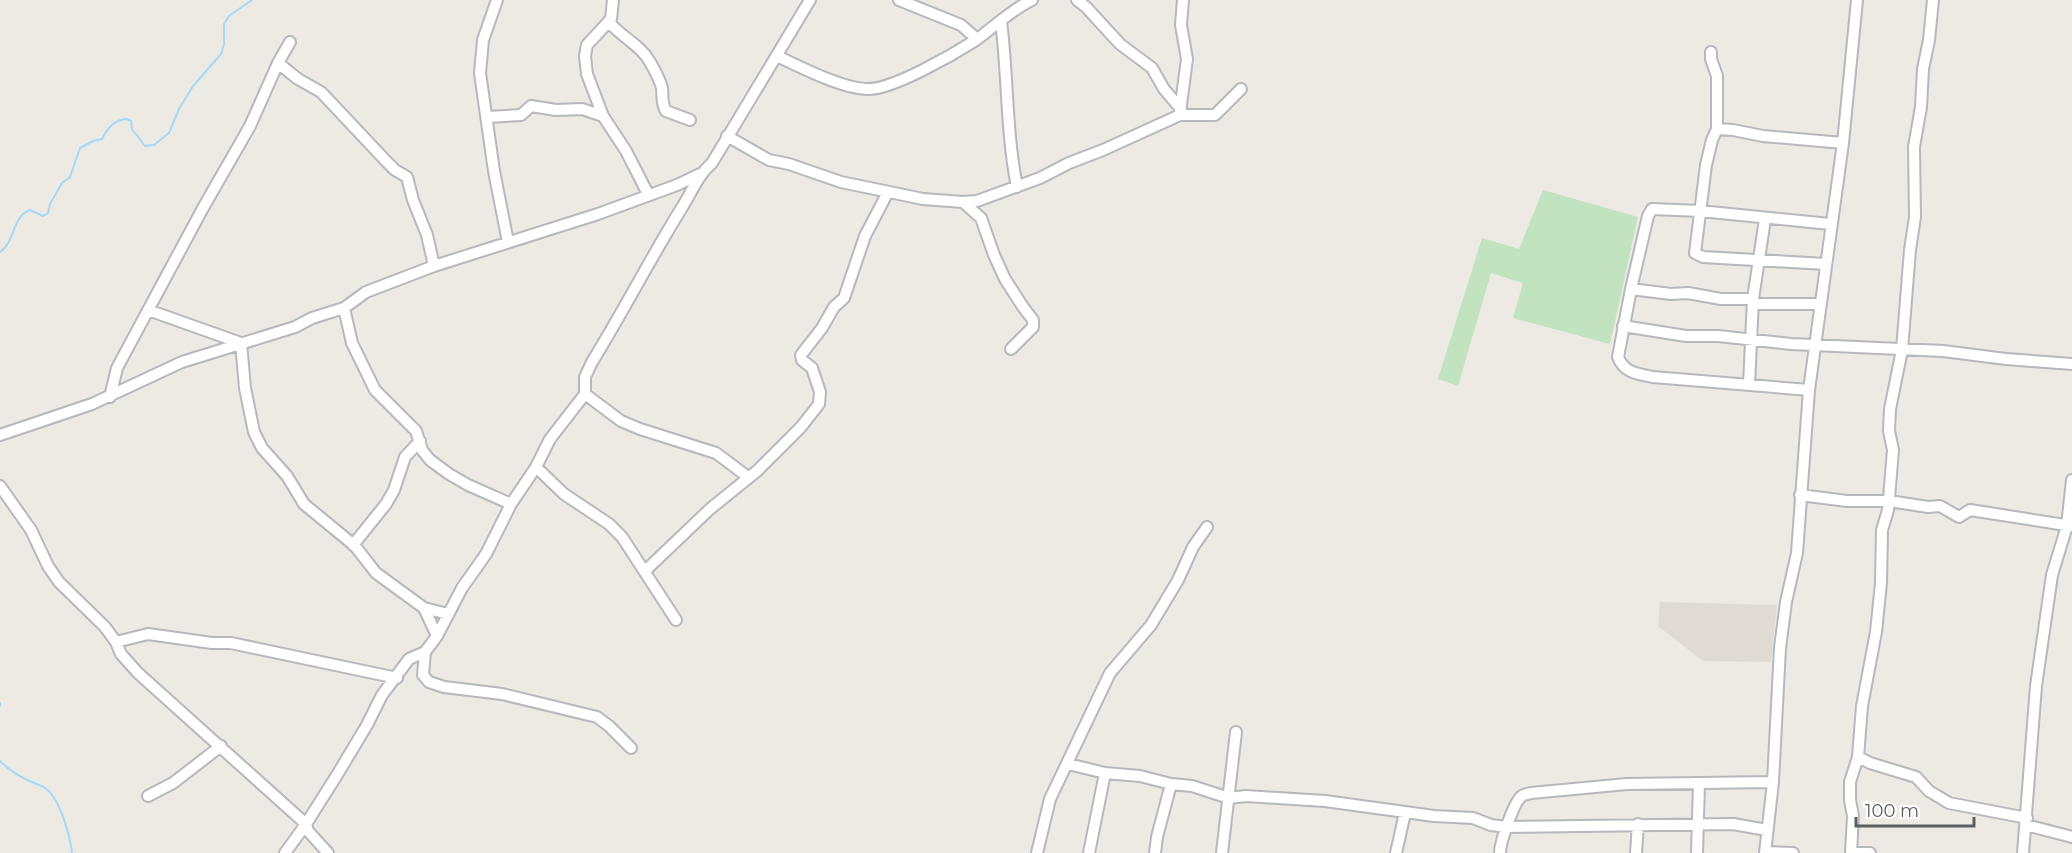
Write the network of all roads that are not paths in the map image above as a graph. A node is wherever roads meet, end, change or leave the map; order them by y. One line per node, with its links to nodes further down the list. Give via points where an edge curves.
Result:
1 (497, 0): 20 (street, via 483,40 480,73)
2 (613, 0): 11 (street)
3 (810, 0): 15 (street)
4 (899, 0): 12 (street, via 961,25)
5 (1032, 0): 10 (street)
6 (1077, 0): 18 (street, via 1120,44 1152,68)
7 (1183, 0): 18 (street, via 1181,25 1187,59)
8 (1857, 0): 24 (street)
9 (1933, 0): 47 (street, via 1914,147 1915,217)
10 (1000, 21): 12 (street); 26 (street)
11 (609, 22): 19 (street, via 585,50 591,89); 21 (street, via 650,61 662,86 662,105 666,111)
12 (977, 39): 15 (street, via 879,88 851,87)
13 (291, 42): 16 (street)
14 (1711, 52): 22 (street, via 1717,76)
15 (777, 56): 23 (street)
16 (278, 63): 36 (street, via 321,92 395,170 408,177); 41 (street, via 250,126)
17 (1241, 88): 18 (street, via 1215,115)
18 (1180, 112): 26 (street)
19 (603, 116): 20 (street, via 582,110 531,106 523,114); 28 (street)
20 (487, 117): 33 (street)
21 (690, 120)
22 (1717, 129): 24 (street); 30 (street, via 1706,165)
23 (727, 136): 25 (street, via 712,163); 27 (street, via 769,160)
24 (1843, 143): 32 (street)
25 (700, 174): 28 (street); 51 (street, via 592,362 585,377)
26 (1017, 187): 29 (street)
27 (888, 192): 29 (street, via 923,200); 56 (street, via 866,236 844,298 801,355 812,368 820,392 819,404 801,427)
28 (648, 194): 33 (street)
29 (963, 202): 46 (street, via 981,218 1005,279 1033,320 1033,327)
30 (1700, 211): 31 (street); 34 (street, via 1695,253); 37 (street, via 1652,209)
31 (1765, 219): 32 (street); 34 (street)
32 (1830, 224): 35 (street)
33 (508, 242): 36 (street)
34 (1758, 260): 35 (street); 38 (street)
35 (1826, 264): 39 (street)
36 (434, 266): 40 (street, via 366,292)
37 (1631, 289): 38 (street); 42 (street)
38 (1753, 302): 39 (street); 43 (street)
39 (1821, 304): 45 (street)
40 (344, 308): 44 (street); 54 (street, via 352,343 375,390 416,431)
41 (148, 310): 44 (street); 52 (street, via 117,368)
42 (1623, 326): 43 (street, via 1686,336); 49 (street, via 1618,357 1621,365 1633,373)
43 (1750, 340): 45 (street); 49 (street)
44 (241, 343): 52 (street, via 182,363); 64 (street, via 248,404 262,448 304,504)
45 (1815, 344): 47 (street); 50 (street)
46 (1011, 349)
47 (1902, 350): 48 (street); 60 (street, via 1890,409 1893,450)
48 (2072, 364)
49 (1749, 385): 50 (street)
50 (1809, 390): 59 (street)
51 (585, 394): 55 (street, via 550,439); 56 (street, via 621,421 717,453)
52 (110, 397): 53 (street)
53 (0, 435)
54 (420, 441): 61 (street, via 430,460 449,474); 64 (street, via 405,457 386,504)
55 (536, 467): 61 (street); 65 (street, via 564,494 609,524)
56 (748, 477): 65 (street)
57 (2072, 480): 62 (street)
58 (0, 486): 70 (street, via 31,530 59,582)
59 (1800, 495): 60 (street); 79 (street, via 1797,553 1780,648)
60 (1889, 501): 62 (street, via 1940,506 1959,517 1970,510); 76 (street, via 1882,530 1876,632 1862,706)
61 (511, 504): 67 (street, via 486,554)
62 (2069, 526): 85 (street, via 2052,575 2036,686)
63 (1208, 527): 77 (street, via 1193,547 1151,626 1110,673)
64 (353, 545): 66 (street, via 376,573)
65 (645, 571): 68 (street)
66 (424, 608): 67 (street); 69 (street)
67 (448, 614): 69 (street)
68 (676, 620)
69 (437, 636): 71 (street)
70 (116, 642): 72 (street, via 148,634 231,643); 74 (street, via 138,673)
71 (425, 652): 72 (street, via 409,659); 75 (street, via 422,672 429,682 502,694 597,717)
72 (397, 678): 86 (street, via 382,694)
73 (1236, 732): 83 (street)
74 (221, 746): 82 (street, via 173,783); 86 (street)
75 (631, 748)
76 (1858, 757): 85 (street, via 1916,777 1949,803); 104 (street, via 1850,782)
77 (1068, 764): 78 (street); 94 (street, via 1050,800)
78 (1106, 773): 81 (street); 95 (street)
79 (1773, 782): 80 (street); 90 (street)
80 (1699, 783): 88 (street); 89 (street, via 1627,784 1531,793 1520,796)
81 (1171, 784): 83 (street); 96 (street)
82 (148, 796)
83 (1229, 798): 84 (street, via 1325,801); 97 (street)
84 (1406, 813): 89 (street, via 1473,818); 98 (street)
85 (2027, 822): 91 (street); 107 (street)
86 (306, 824): 92 (street); 93 (street)
87 (1638, 824): 88 (street); 89 (street); 100 (street)
88 (1699, 825): 90 (street, via 1733,824); 101 (street)
89 (1506, 827): 99 (street)
90 (1767, 830): 102 (street)
91 (2072, 837)
92 (285, 853)
93 (328, 853)
94 (1037, 853)
95 (1089, 853)
96 (1155, 853)
97 (1222, 853)
98 (1396, 853)
99 (1500, 853)
100 (1636, 853)
101 (1697, 853)
102 (1766, 853): 103 (street)
103 (1793, 853)
104 (1851, 853)
105 (1856, 853): 106 (street)
106 (1870, 853)
107 (2023, 853)

